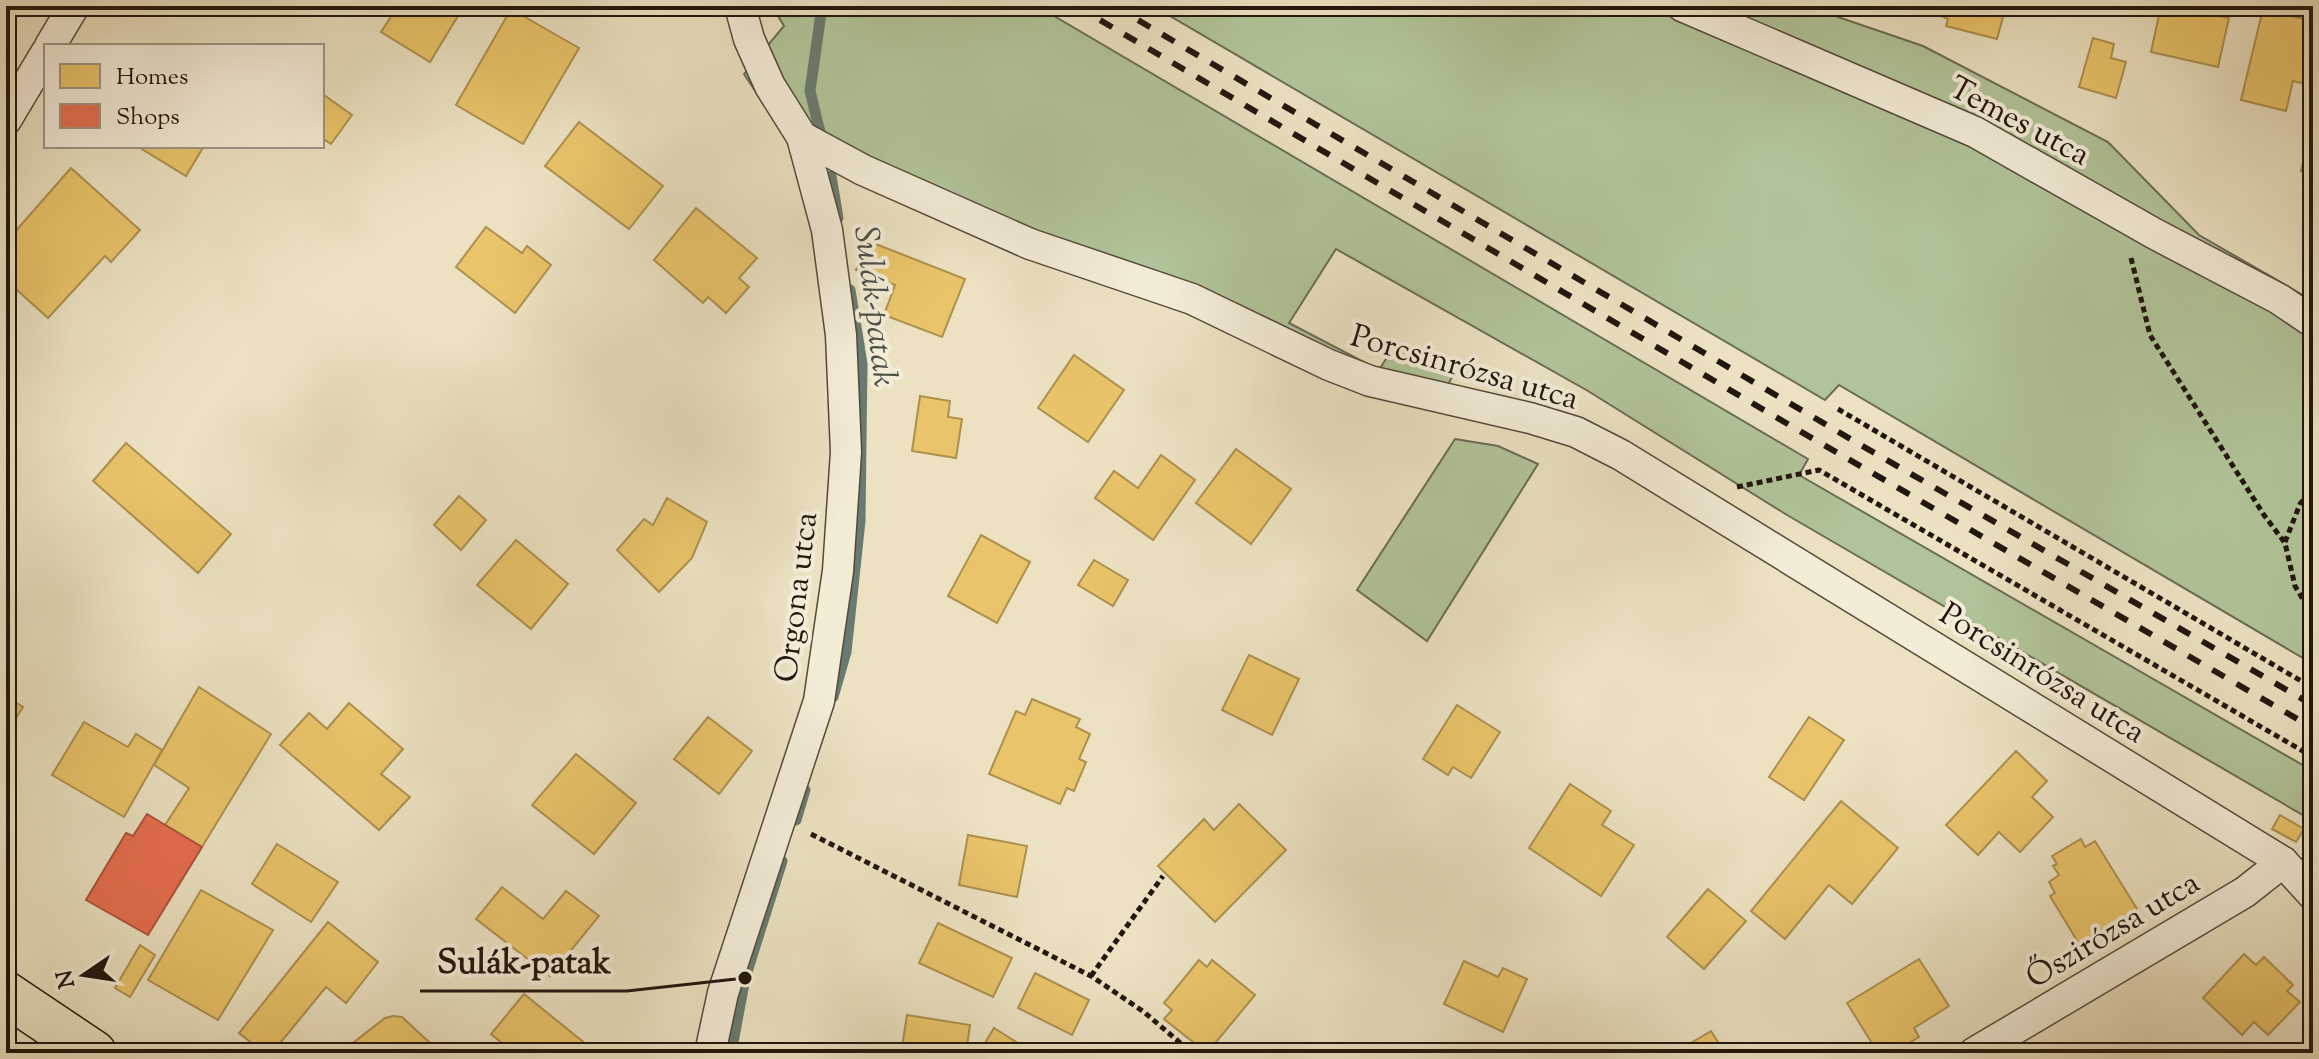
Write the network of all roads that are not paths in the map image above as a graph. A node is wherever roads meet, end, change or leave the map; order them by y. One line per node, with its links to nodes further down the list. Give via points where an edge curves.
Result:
1 (74, 6): 4 (street)
2 (740, 6): 7 (street, Porcsinrózsa utca, via 770,86)
3 (1682, 6): 8 (street, Temes utca, via 1975,132)
4 (51, 44)
5 (44, 56): 6 (street)
6 (6, 120)
7 (802, 137): 9 (street, Porcsinrózsa utca, via 1030,244 1192,299 1370,381 1576,432 1691,496); 13 (street, Orgona utca, via 827,230 841,335 846,452 838,571 819,701 723,993)
8 (2313, 322)
9 (2283, 862): 10 (street, Porcsinrózsa utca); 14 (street, Őszirózsa utca, via 2245,892)
10 (2313, 895)
11 (6, 994): 12 (main road)
12 (94, 1053)
13 (710, 1053)
14 (1974, 1053)

